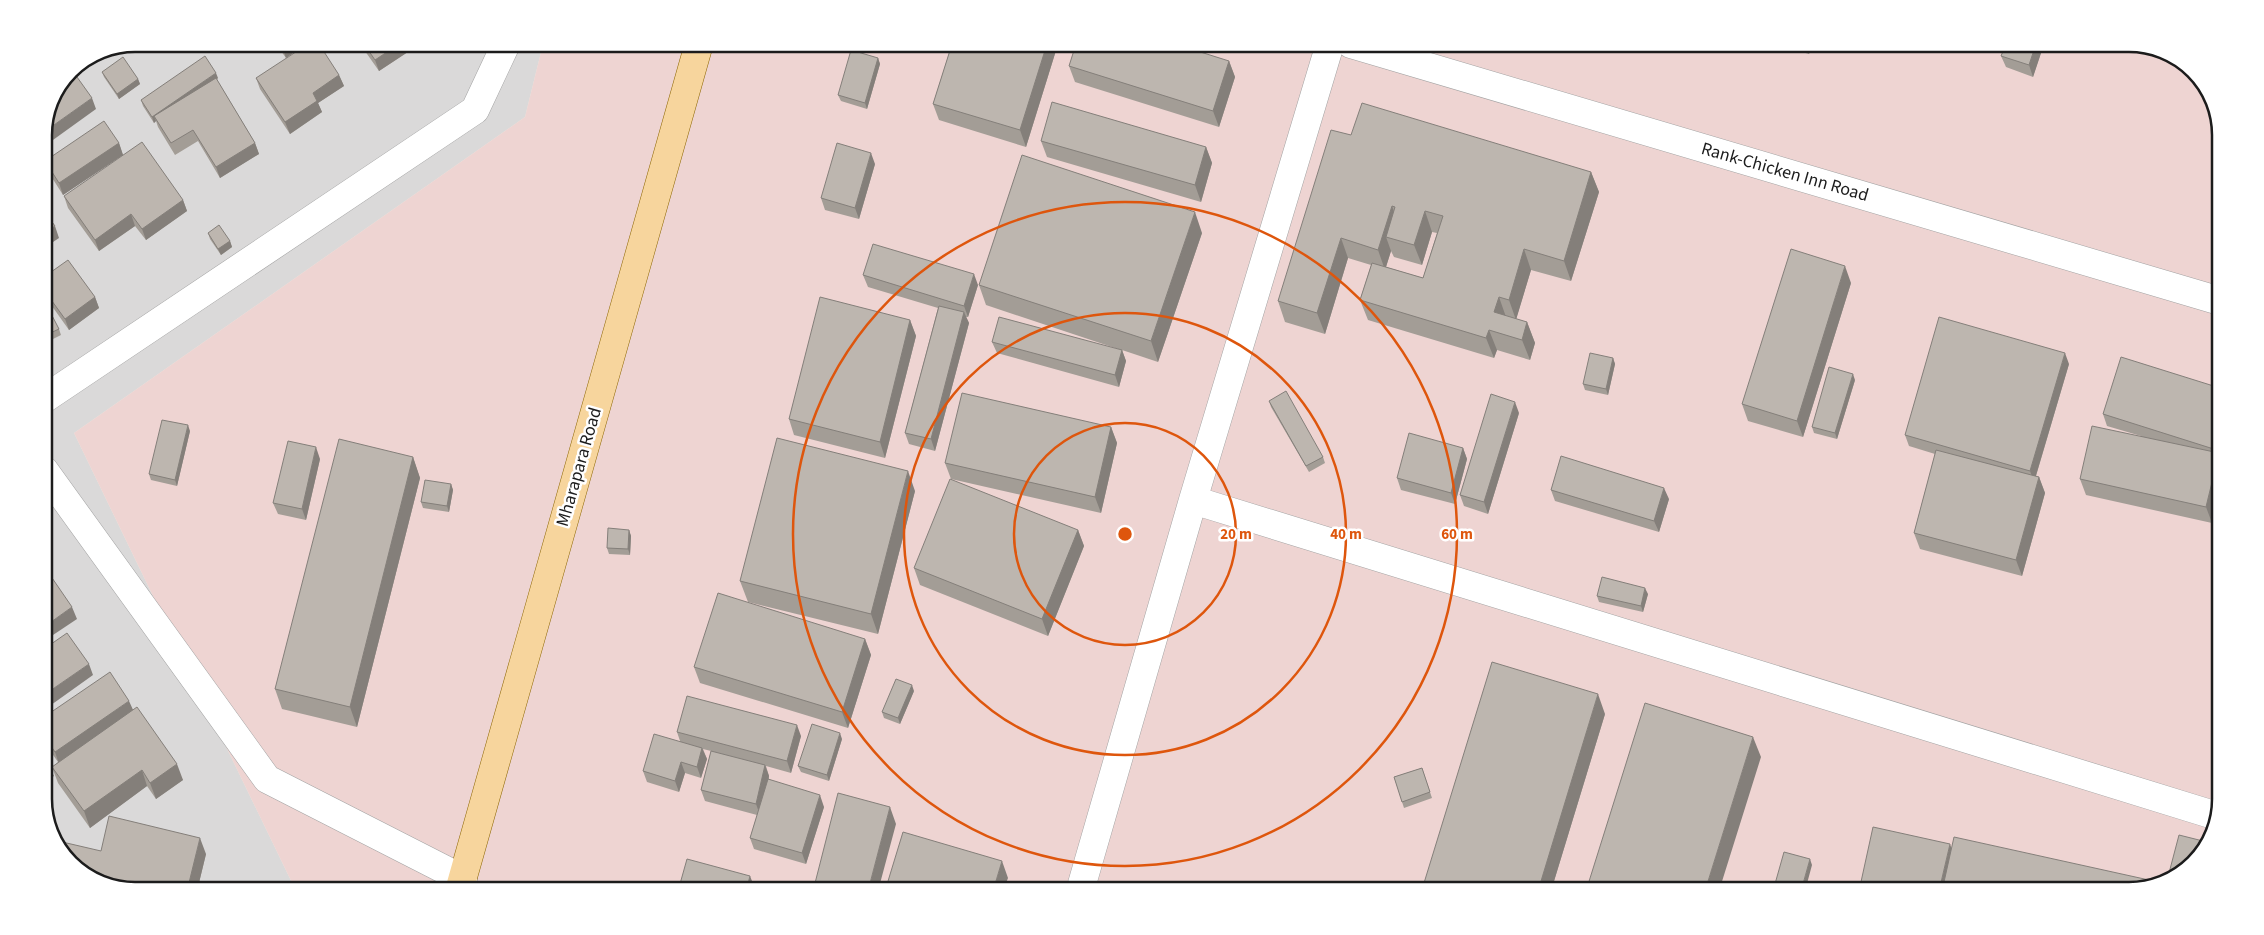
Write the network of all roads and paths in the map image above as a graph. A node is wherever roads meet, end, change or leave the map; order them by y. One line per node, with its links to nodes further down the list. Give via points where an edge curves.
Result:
1 (502, 52): 6 (street, via 475,110)
2 (697, 52): 11 (main road, Mharapara Road)
3 (1328, 52): 8 (street)
4 (1378, 52): 5 (street, Rank-Chicken Inn Road)
5 (2211, 298)
6 (52, 393)
7 (53, 482): 10 (street, via 267,779)
8 (1194, 500): 9 (street); 12 (street)
9 (2210, 814)
10 (456, 882)
11 (462, 882)
12 (1083, 882)

